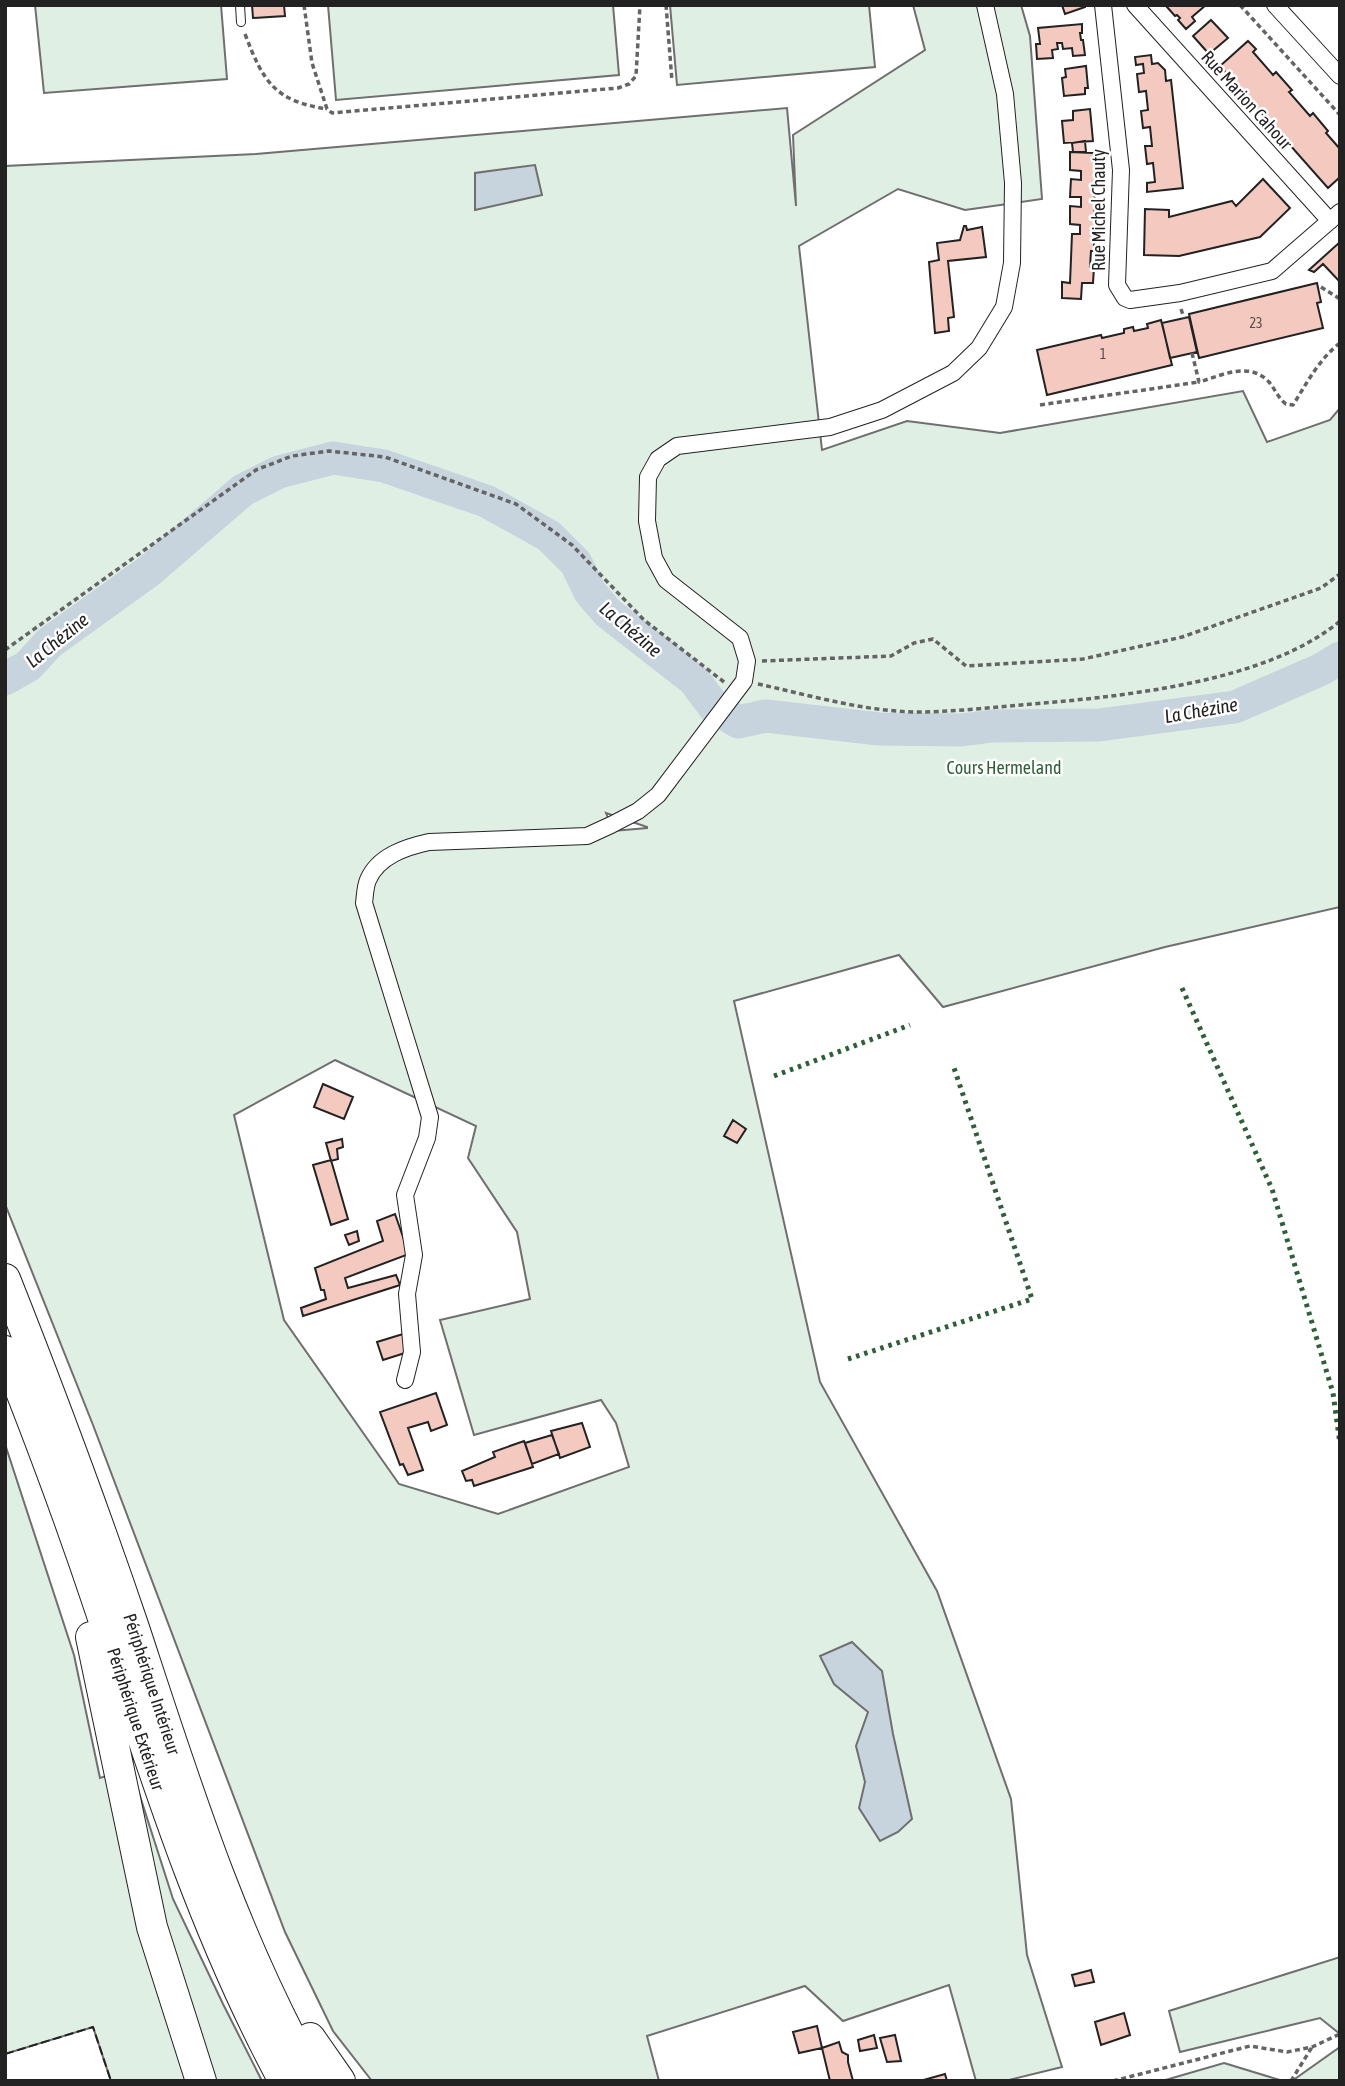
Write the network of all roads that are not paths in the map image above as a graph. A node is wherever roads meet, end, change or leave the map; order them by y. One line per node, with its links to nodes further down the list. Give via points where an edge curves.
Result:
1 (240, 5): 6 (lane)
2 (985, 5): 11 (street, via 1006,94 1012,263 1004,307 979,348 953,373 882,410 830,427 677,446 658,459 648,478 647,522 654,558 666,580 740,638 747,661 741,686 658,795 611,825 587,836 408,847 385,859 368,879 364,903 430,1117 427,1138 405,1195 414,1255 407,1293 412,1352)
3 (1103, 5): 8 (street, Rue Michel Chauty, via 1121,170 1117,285 1125,298 1180,293 1272,271)
4 (1135, 5): 8 (street, Rue Marion Cahour)
5 (1275, 5): 7 (street)
6 (241, 22)
7 (1340, 76)
8 (1335, 217)
9 (5, 1279): 13 (highway, Périphérique Intérieur, via 86,1489 210,1856)
10 (5, 1351): 12 (highway, Périphérique Extérieur)
11 (405, 1380)
12 (99, 1608): 14 (highway, via 89,1627 149,1914); 15 (highway, Périphérique Extérieur, via 207,1918)
13 (261, 1976): 16 (highway, Périphérique Intérieur); 17 (highway, via 286,1993)
14 (201, 2081)
15 (284, 2081)
16 (314, 2081)
17 (340, 2081)

